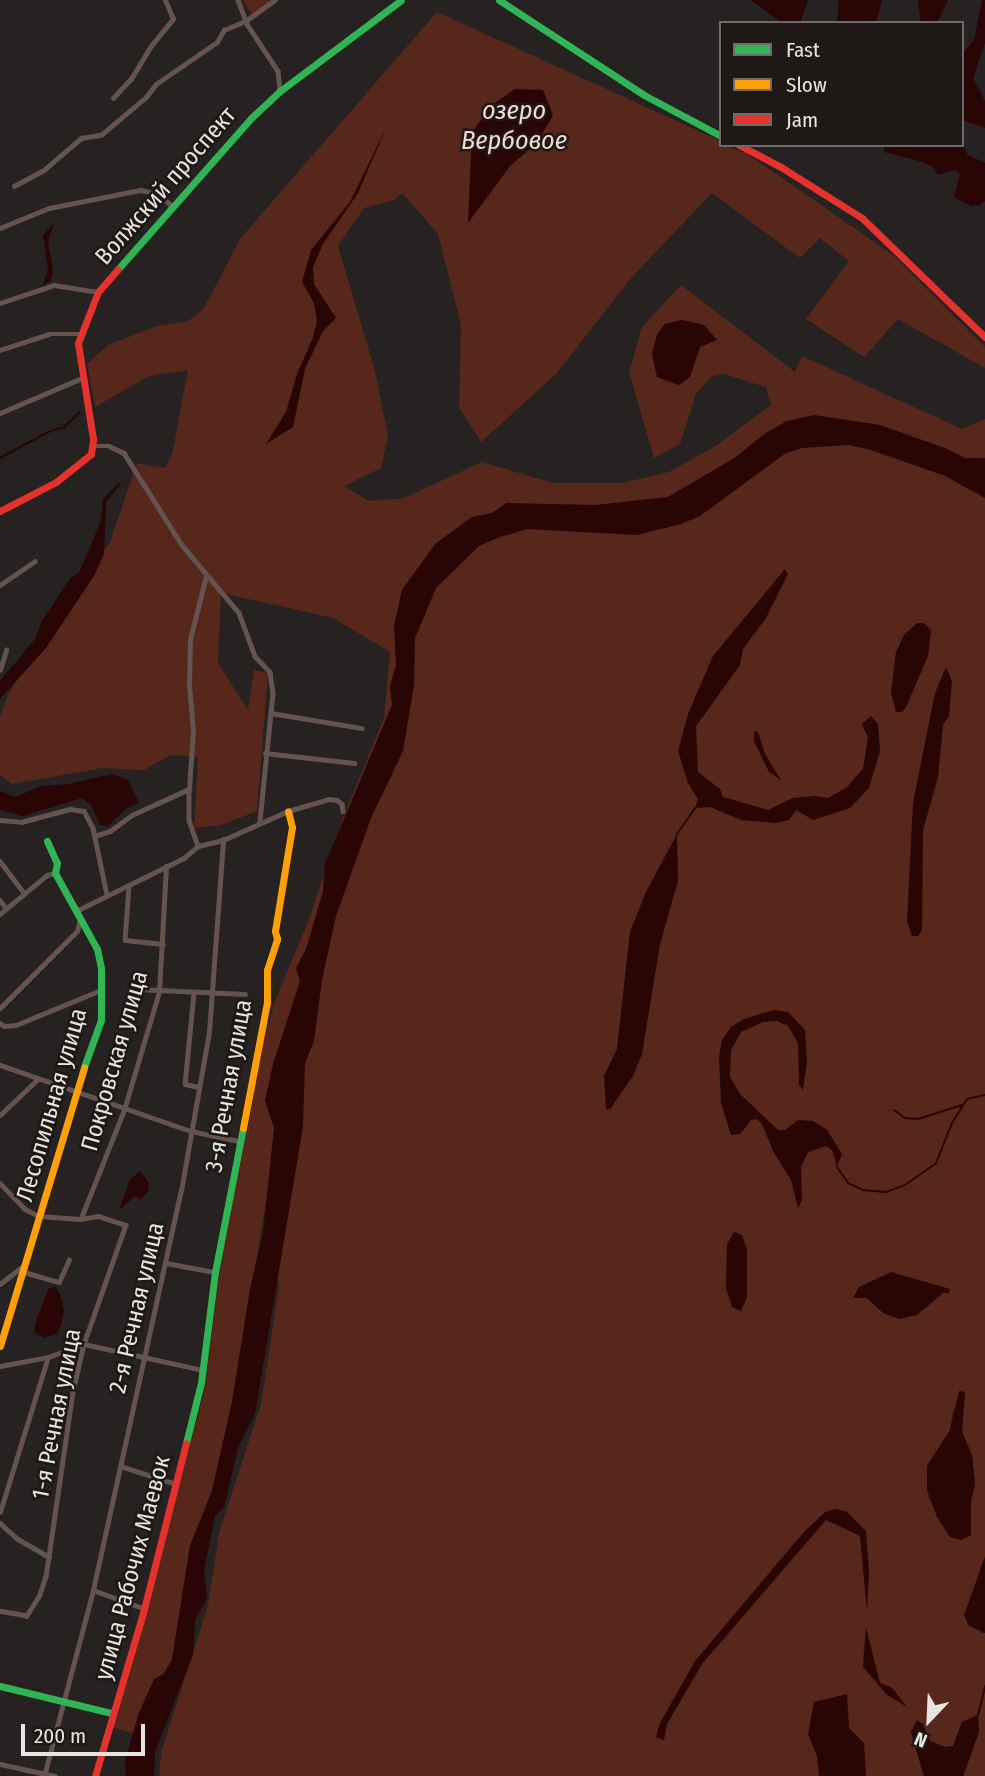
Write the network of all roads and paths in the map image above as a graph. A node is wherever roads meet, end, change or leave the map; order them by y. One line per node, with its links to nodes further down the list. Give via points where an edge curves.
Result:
1 (165, 0): 8 (street, via 173,19)
2 (238, 0): 6 (street)
3 (275, 0): 6 (street)
4 (401, 0): 7 (street, Волжский проспект)
5 (499, 0): 9 (street, via 644,95)
6 (247, 20): 7 (street, via 278,71); 11 (street, via 224,30 101,135 81,138 38,174)
7 (280, 91): 12 (street, Волжский проспект)
8 (113, 99)
9 (719, 135)
10 (742, 147): 17 (street, via 862,218)
11 (14, 186)
12 (172, 206): 13 (street, via 159,194 141,190 49,208); 14 (street, Волжский проспект)
13 (0, 228)
14 (98, 292): 15 (street, via 54,285); 16 (street, Волжский проспект)
15 (0, 303)
16 (80, 334): 18 (street, via 49,334); 19 (street, Волжский проспект)
17 (985, 337)
18 (0, 350)
19 (82, 378): 20 (street); 21 (street, Волжский проспект)
20 (0, 413)
21 (93, 446): 22 (street, via 88,459); 24 (street, via 109,446 124,453)
22 (0, 512)
23 (35, 561): 25 (street)
24 (206, 576): 28 (street, via 239,613 255,656 270,672); 32 (street, via 190,639 193,731)
25 (0, 585)
26 (6, 650): 27 (street)
27 (0, 670)
28 (271, 713): 29 (street); 30 (street)
29 (362, 728)
30 (265, 753): 31 (street); 36 (street)
31 (354, 764)
32 (189, 789): 37 (street); 40 (street, via 189,820)
33 (288, 811): 34 (street, via 337,800); 36 (street); 67 (street, 3-я Речная улица, via 292,827 276,939 267,970 267,1002)
34 (343, 811)
35 (2, 822): 37 (street, via 79,808 90,818)
36 (260, 822): 38 (street)
37 (94, 836): 46 (street)
38 (223, 840): 40 (street); 56 (street, 2-я Речная улица)
39 (47, 841): 43 (street, Лесопильная улица, via 57,863)
40 (198, 846): 42 (street)
41 (0, 861): 45 (street)
42 (166, 866): 44 (street); 51 (street, Покровская улица)
43 (55, 873): 45 (street); 50 (street, Лесопильная улица)
44 (129, 885): 46 (street); 51 (street, via 125,940)
45 (24, 893): 48 (street)
46 (107, 895): 50 (street)
47 (0, 900): 48 (street)
48 (6, 908): 49 (street)
49 (0, 914)
50 (79, 914): 53 (street, Лесопильная улица, via 97,949); 58 (street, via 77,931)
51 (163, 944): 54 (street, Покровская улица)
52 (137, 989): 54 (street)
53 (101, 990): 59 (street, via 16,1025); 63 (street, Лесопильная улица, via 101,1020)
54 (159, 992): 55 (street); 64 (street, Покровская улица)
55 (194, 993): 56 (street); 62 (street, via 185,1084)
56 (211, 993): 57 (street); 62 (street, 2-я Речная улица)
57 (245, 994)
58 (0, 1008)
59 (0, 1023)
60 (0, 1065): 61 (street)
61 (38, 1079): 63 (street); 65 (street)
62 (199, 1087): 66 (street, 2-я Речная улица)
63 (76, 1091): 64 (street); 69 (street, Лесопильная улица)
64 (124, 1110): 66 (street); 70 (street, Покровская улица)
65 (0, 1115)
66 (191, 1131): 67 (street); 72 (street, 2-я Речная улица)
67 (239, 1141): 74 (street, 3-я Речная улица)
68 (0, 1182): 69 (street, via 25,1209)
69 (39, 1216): 70 (street); 73 (street, Лесопильная улица)
70 (80, 1219): 78 (street, 1-я Речная улица, via 98,1216 126,1225)
71 (69, 1260): 76 (street, via 59,1282)
72 (166, 1263): 74 (street); 80 (street, 2-я Речная улица)
73 (27, 1264): 75 (street); 76 (street, Лесопильная улица)
74 (215, 1272): 83 (street, 3-я Речная улица)
75 (12, 1273): 76 (street); 77 (street)
76 (24, 1274): 79 (street, Лесопильная улица)
77 (0, 1284)
78 (84, 1344): 80 (street); 81 (street); 88 (street, 1-я Речная улица)
79 (0, 1346)
80 (144, 1355): 83 (street); 84 (street, 2-я Речная улица)
81 (48, 1357): 82 (street); 86 (street)
82 (0, 1366)
83 (204, 1370): 85 (street, улица Рабочих Маевок)
84 (120, 1466): 85 (street); 89 (street, 2-я Речная улица)
85 (177, 1485): 90 (street, улица Рабочих Маевок)
86 (0, 1512)
87 (0, 1523): 88 (street)
88 (49, 1557): 91 (street, 1-я Речная улица, via 40,1595 27,1616)
89 (93, 1590): 90 (street); 93 (street, 2-я Речная улица)
90 (144, 1609): 94 (street, улица Рабочих Маевок)
91 (0, 1611)
92 (0, 1686): 93 (street)
93 (65, 1700): 94 (street); 96 (street, 2-я Речная улица)
94 (112, 1713): 98 (street, улица Рабочих Маевок)
95 (0, 1764): 96 (street)
96 (44, 1774): 97 (street)
97 (55, 1776)
98 (95, 1776)

